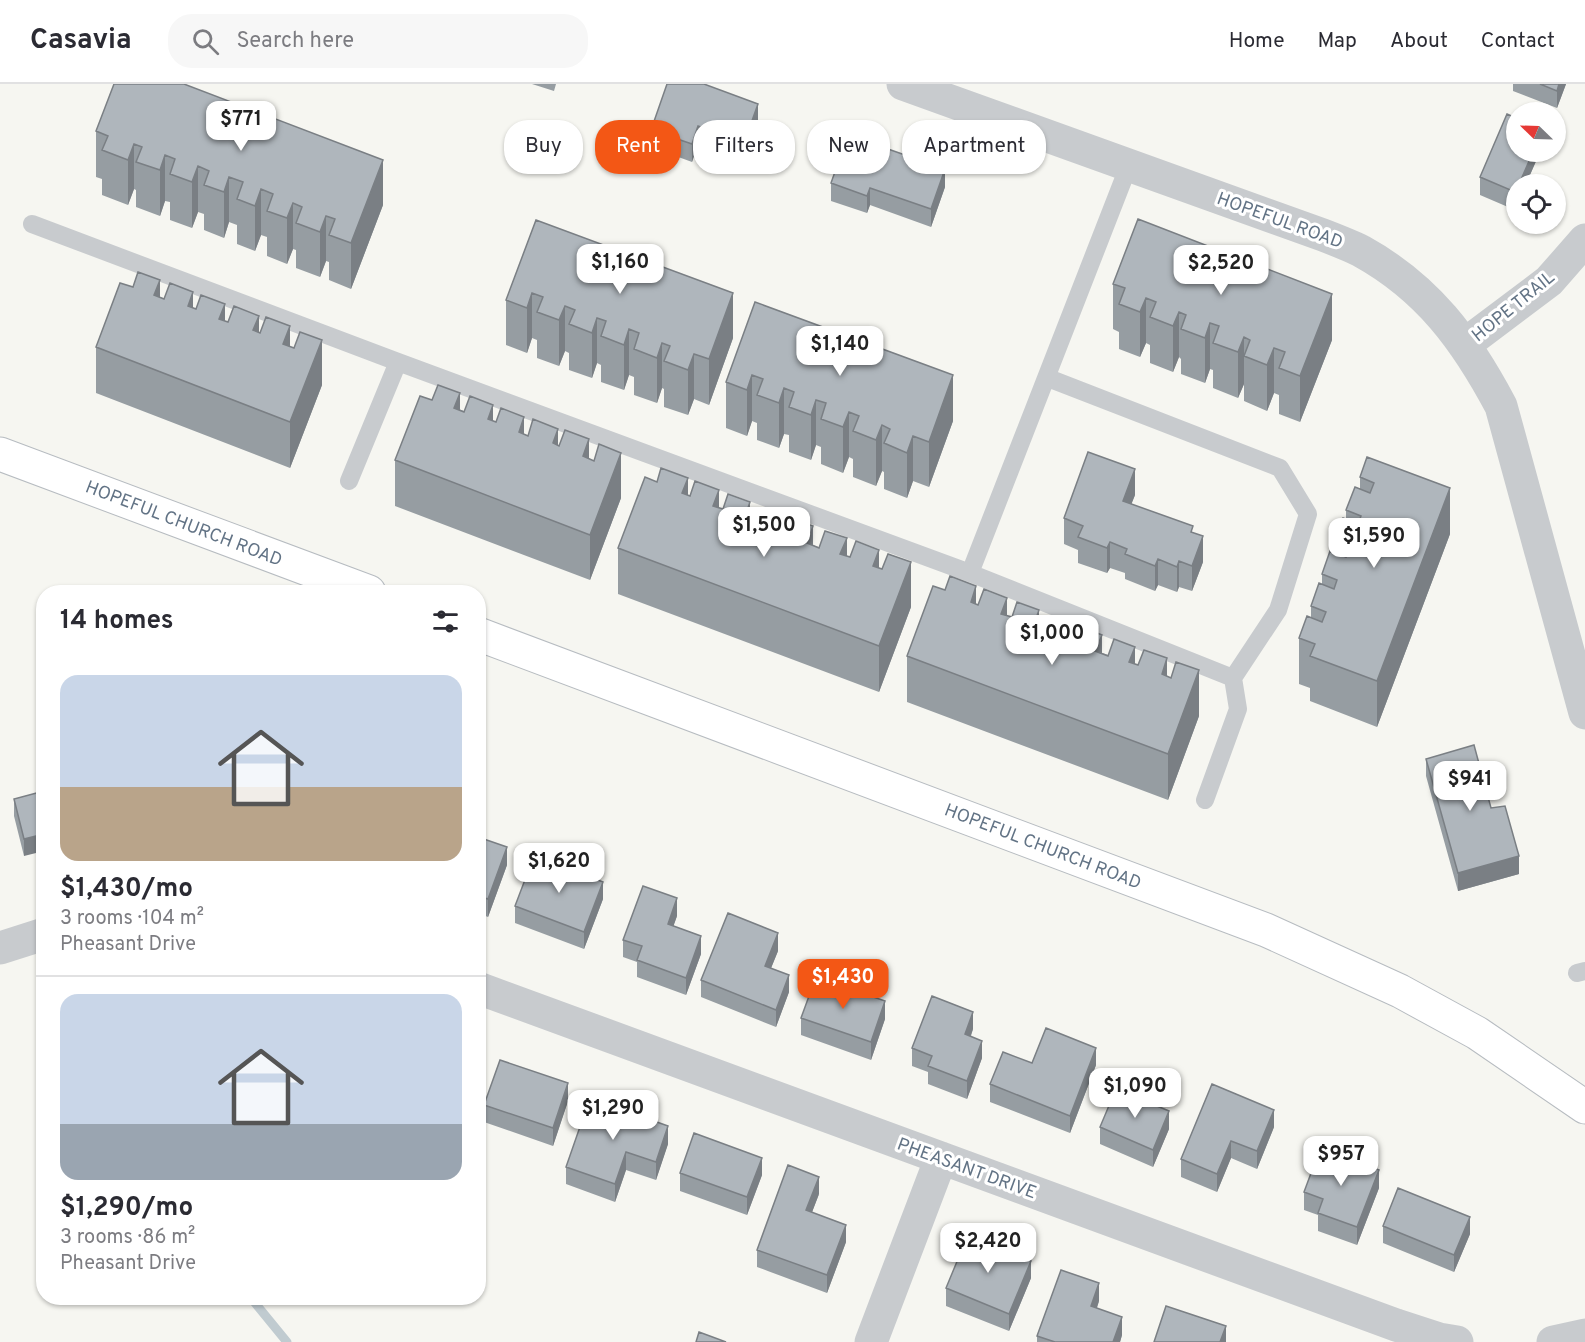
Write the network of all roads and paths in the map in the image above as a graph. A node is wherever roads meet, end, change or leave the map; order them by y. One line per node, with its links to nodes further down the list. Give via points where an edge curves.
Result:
1 (903, 84): 2 (street, HOPEFUL ROAD)
2 (1129, 165): 5 (street, HOPEFUL ROAD, via 1360,251 1425,298); 7 (lane)
3 (32, 224): 6 (lane)
4 (1585, 240): 5 (street, HOPE TRAIL, via 1549,281)
5 (1464, 345): 14 (street, HOPEFUL ROAD, via 1501,406)
6 (398, 362): 9 (lane); 10 (lane)
7 (1048, 378): 10 (lane); 13 (lane, via 1280,468 1308,514 1278,610)
8 (0, 454): 11 (main road, HOPEFUL CHURCH ROAD)
9 (349, 481)
10 (970, 573): 13 (lane)
11 (350, 585)
12 (486, 637): 19 (main road, HOPEFUL CHURCH ROAD, via 1276,934 1400,991 1477,1033)
13 (1233, 678): 15 (lane, via 1238,709)
14 (1585, 713)
15 (1205, 800)
16 (36, 937): 17 (street)
17 (0, 948)
18 (486, 991): 20 (street, PHEASANT DRIVE)
19 (1585, 1107)
20 (941, 1158): 22 (street); 23 (street, PHEASANT DRIVE, via 1396,1325)
21 (1585, 1335): 24 (street)
22 (871, 1342)
23 (1457, 1342)
24 (1553, 1342)

